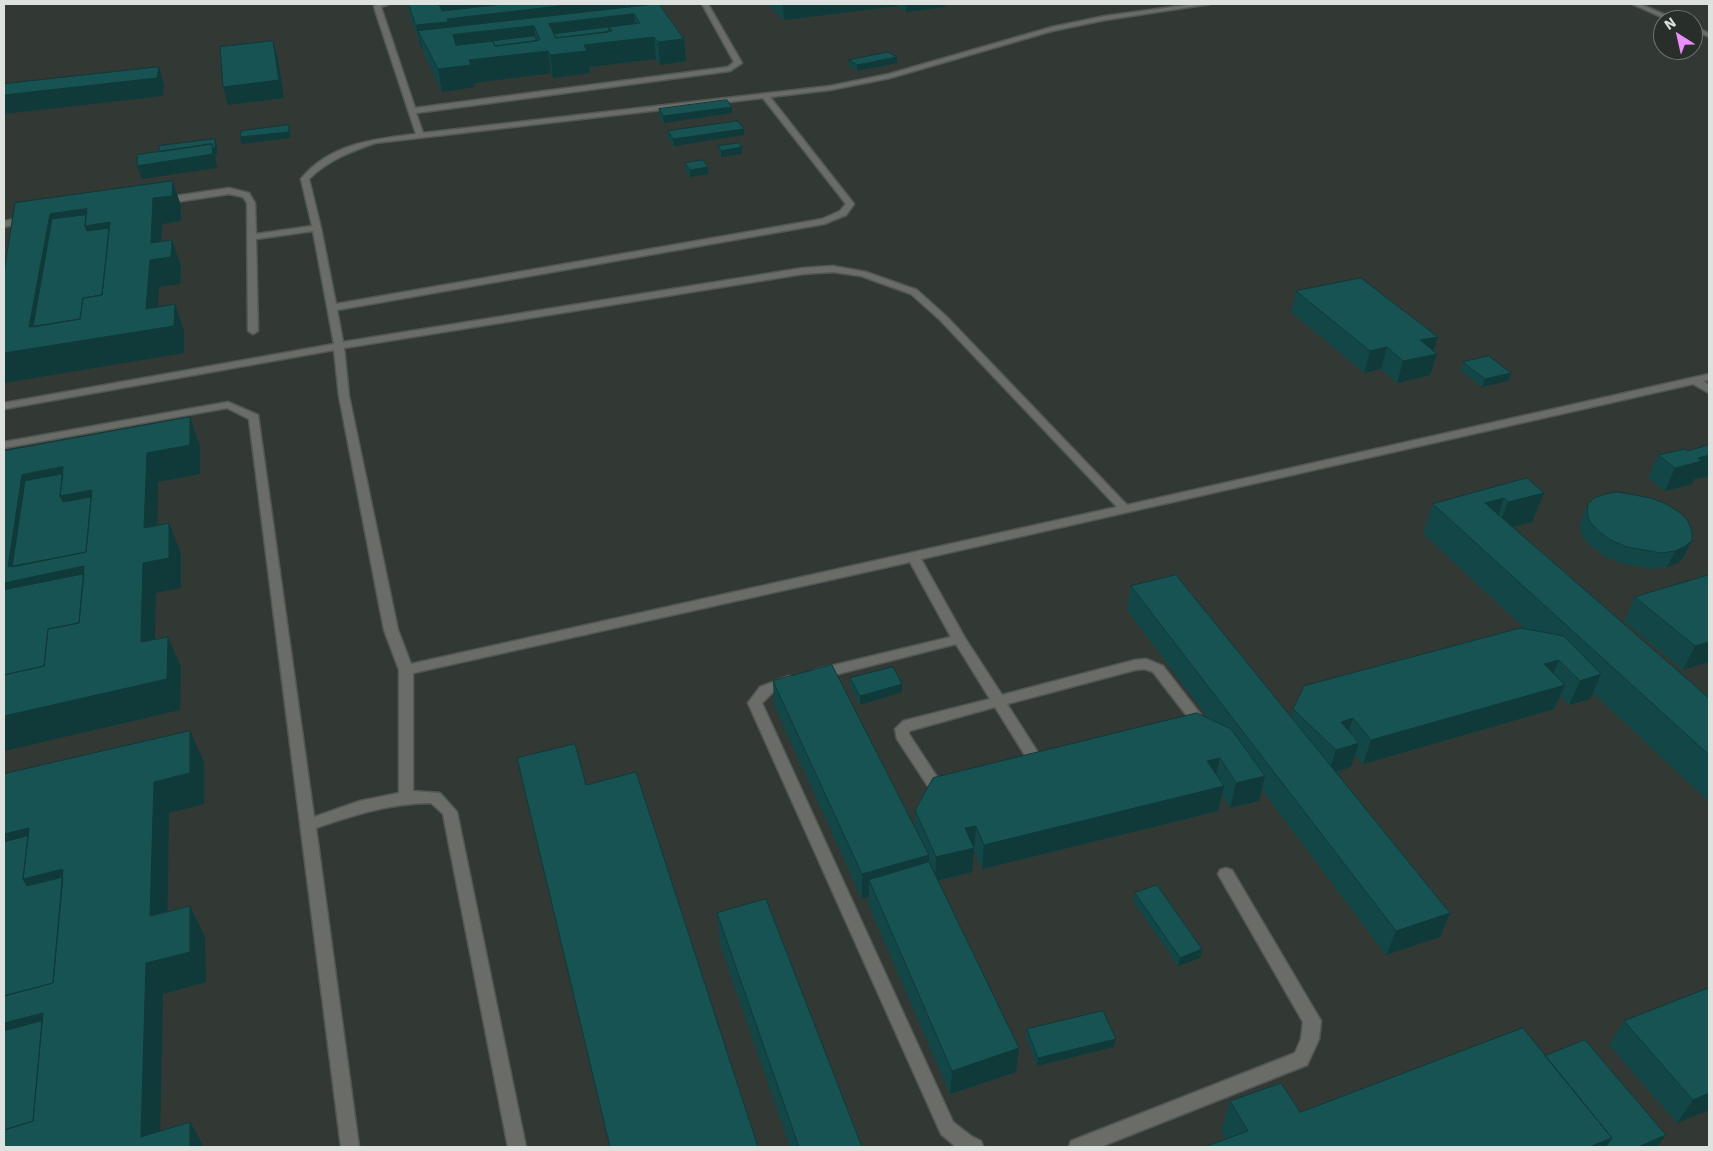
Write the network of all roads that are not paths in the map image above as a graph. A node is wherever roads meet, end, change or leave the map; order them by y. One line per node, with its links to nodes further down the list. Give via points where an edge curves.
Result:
1 (386, 4): 7 (street, via 377,6)
2 (704, 4): 7 (street, via 738,63 730,69)
3 (1207, 4): 6 (street, via 1052,29 890,76)
4 (1635, 4): 5 (street)
5 (1653, 11)
6 (765, 96): 8 (street); 14 (street, via 850,204 843,213 824,221)
7 (412, 111): 8 (street)
8 (420, 135): 12 (street, via 374,142 337,153 314,168 305,179)
9 (150, 202): 13 (street, via 229,191 246,195 251,203)
10 (33, 219): 11 (street)
11 (4, 224)
12 (317, 228): 13 (street); 14 (street)
13 (252, 237): 15 (street)
14 (332, 308): 16 (street)
15 (253, 331)
16 (339, 346): 20 (street); 22 (street, via 803,271 833,269 863,274 914,292 943,318); 25 (street, via 344,396 390,630)
17 (1709, 377): 18 (street)
18 (1694, 380): 19 (street); 22 (street)
19 (1709, 390)
20 (4, 406)
21 (4, 445): 29 (street, via 228,405 254,417)
22 (1125, 509): 23 (street)
23 (914, 557): 24 (street); 25 (street)
24 (959, 639): 26 (street); 33 (street, via 774,685 760,693 755,703 948,1128)
25 (406, 670): 28 (street)
26 (998, 700): 27 (street); 27 (street, via 908,725 902,729 902,735 938,790 945,795); 27 (street, via 1146,664 1158,669 1194,715 1193,722 1183,728)
27 (1041, 769)
28 (406, 797): 29 (street, via 360,807); 32 (street, via 435,797 450,812)
29 (308, 826): 31 (street)
30 (1226, 874): 34 (street, via 1312,1021 1310,1039 1301,1059)
31 (350, 1147)
32 (517, 1147)
33 (974, 1147)
34 (1078, 1147)

